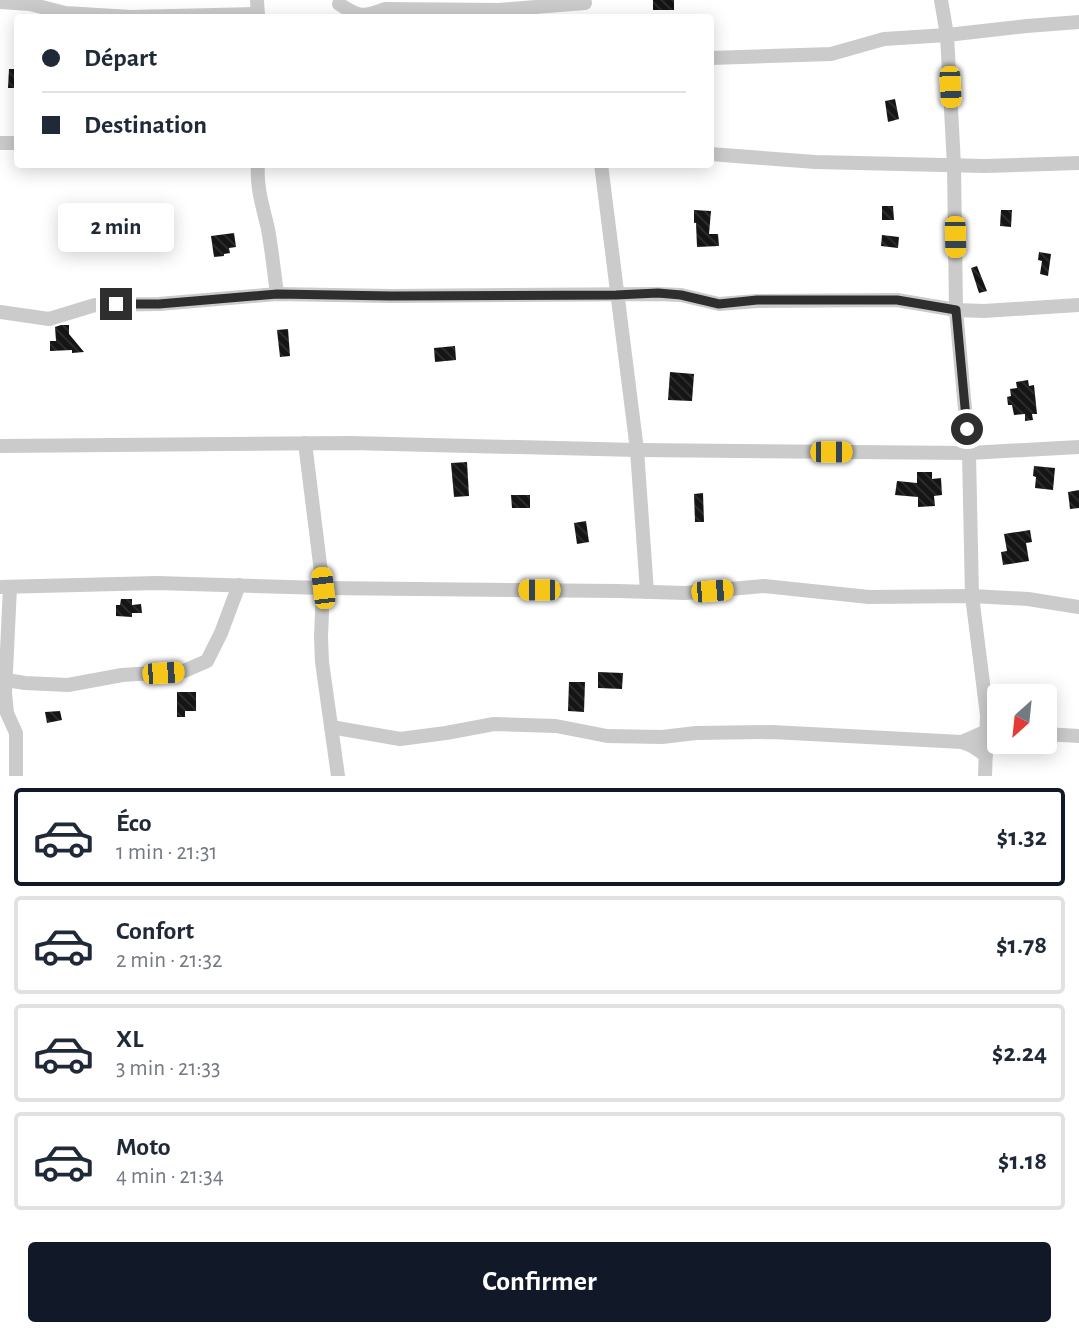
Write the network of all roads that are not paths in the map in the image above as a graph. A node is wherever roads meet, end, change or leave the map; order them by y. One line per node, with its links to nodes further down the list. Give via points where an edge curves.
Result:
1 (942, 0): 11 (street)
2 (0, 2): 6 (street)
3 (338, 4): 8 (street)
4 (585, 7): 9 (street, via 385,9)
5 (258, 10): 7 (street)
6 (78, 14)
7 (194, 14)
8 (354, 14)
9 (372, 14)
10 (1079, 22): 11 (street)
11 (947, 35): 12 (street, via 884,39 831,54); 15 (street)
12 (714, 58)
13 (714, 154): 15 (street)
14 (1079, 163): 15 (street)
15 (954, 165): 21 (street)
16 (258, 168): 18 (street)
17 (601, 168): 19 (street)
18 (277, 294): 19 (street); 22 (street, via 95,305 49,318)
19 (616, 295): 21 (street, via 681,295 719,304 897,300); 26 (street)
20 (1079, 305): 21 (street)
21 (956, 310): 27 (street)
22 (0, 312)
23 (305, 443): 24 (street); 26 (street); 30 (street)
24 (0, 446)
25 (1079, 447): 27 (street)
26 (637, 450): 27 (street); 31 (street)
27 (969, 453): 32 (street)
28 (239, 585): 29 (street); 30 (street); 34 (street, via 207,661 184,671 68,685)
29 (5, 587): 34 (street)
30 (323, 588): 31 (street); 36 (street, via 321,650)
31 (647, 592): 32 (street, via 764,586 869,597)
32 (972, 596): 33 (street); 35 (street)
33 (1079, 607)
34 (3, 680): 43 (street, via 7,713 16,733)
35 (987, 715)
36 (331, 727): 40 (street, via 400,739 494,724 556,726 607,736 772,732); 44 (street)
37 (987, 734): 40 (street)
38 (1057, 735): 39 (street)
39 (1079, 736)
40 (962, 742): 42 (street)
41 (987, 752): 42 (street)
42 (986, 755): 45 (street)
43 (16, 776)
44 (338, 776)
45 (985, 776)

